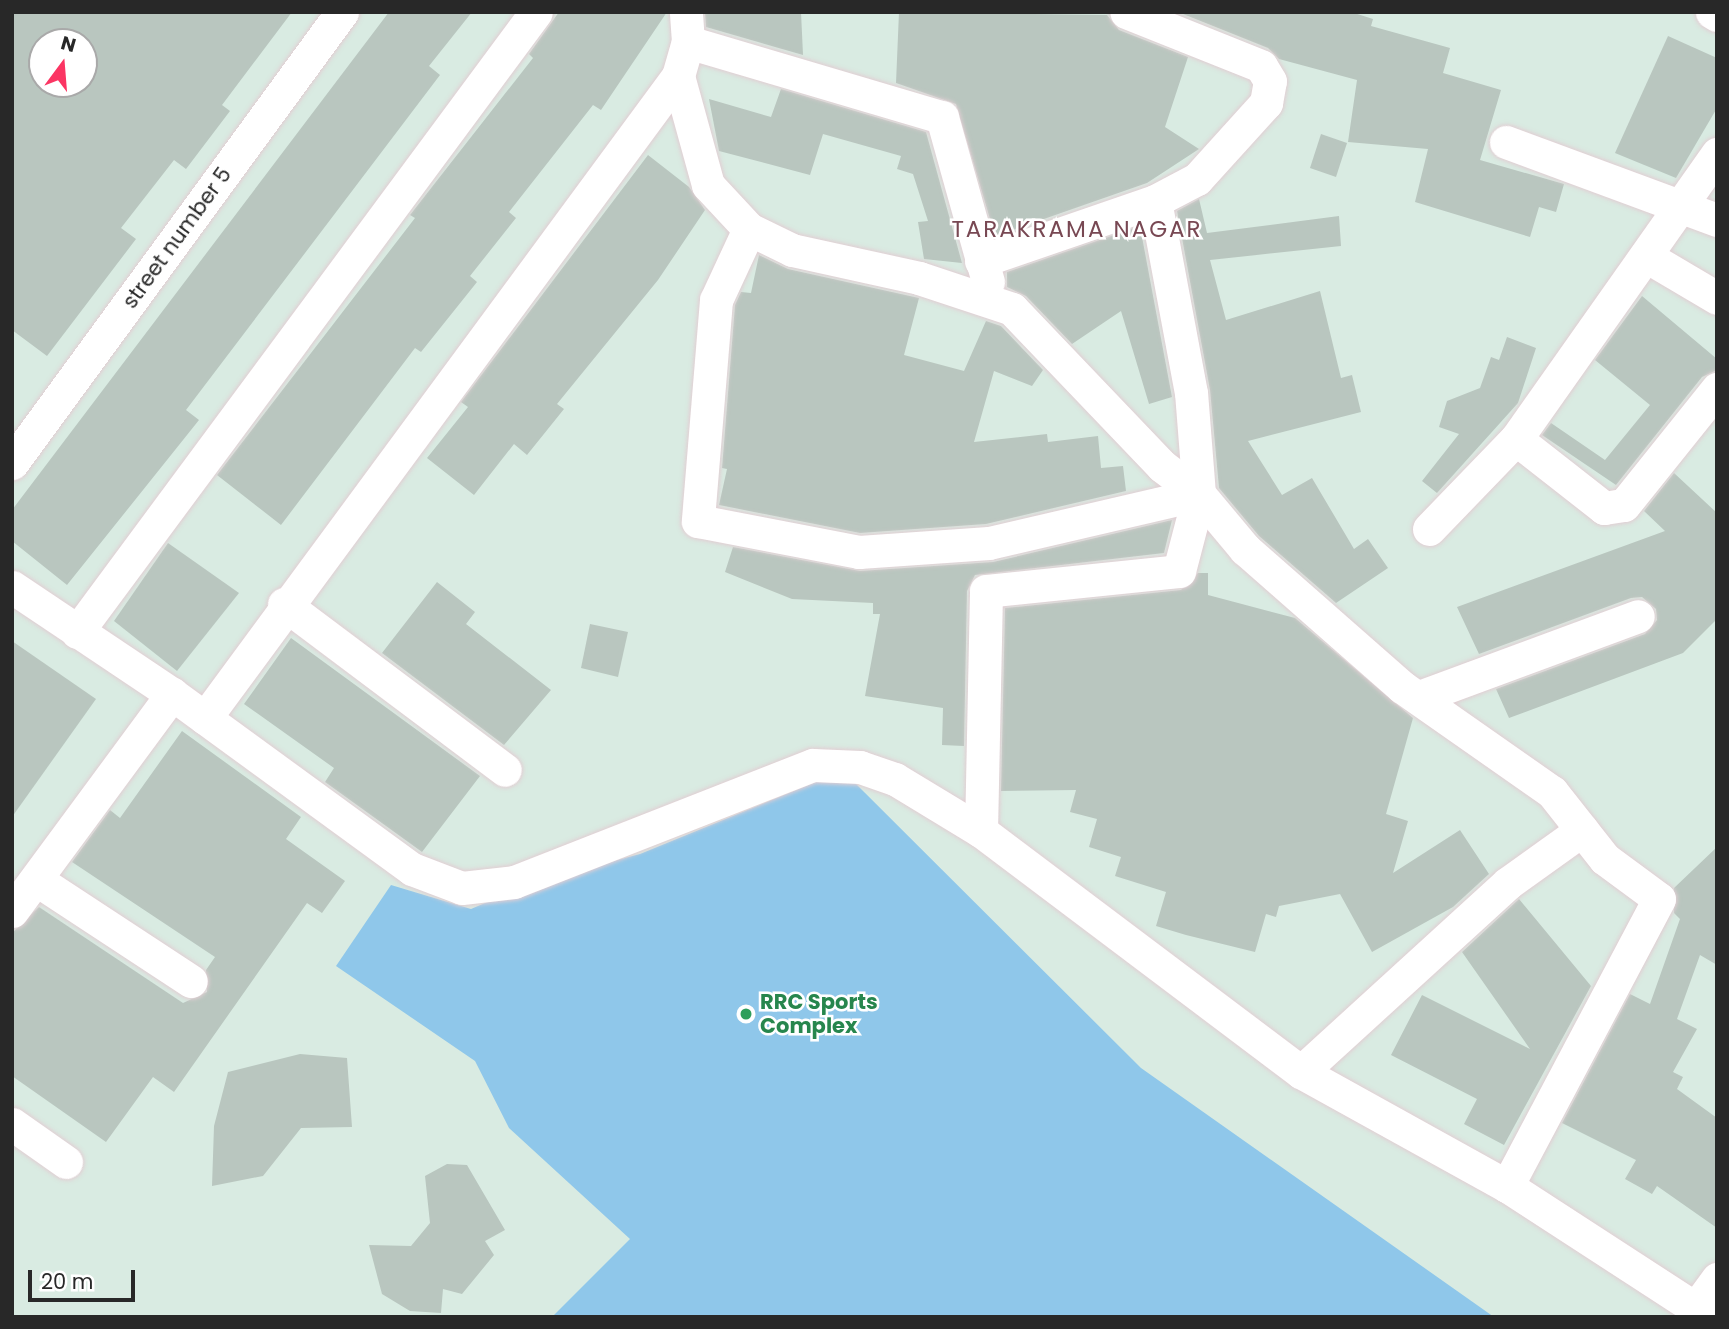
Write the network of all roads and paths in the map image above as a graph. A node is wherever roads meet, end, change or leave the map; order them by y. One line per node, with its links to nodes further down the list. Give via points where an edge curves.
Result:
1 (342, 12): 20 (street, street number 5)
2 (536, 12): 26 (street)
3 (1126, 12): 10 (street, via 1235,50 1261,65 1270,82 1266,103 1197,179)
4 (1712, 12): 5 (street)
5 (1717, 15)
6 (687, 27): 7 (street); 15 (street, via 942,117)
7 (678, 76): 13 (street, via 708,185); 24 (street)
8 (1506, 142): 11 (street)
9 (1717, 154): 11 (street)
10 (1155, 201): 15 (street); 21 (street, via 1191,393)
11 (1683, 205): 12 (street); 14 (street)
12 (1717, 220)
13 (749, 229): 17 (street, via 792,250 919,278); 21 (street, via 716,300 698,521 859,552 989,543)
14 (1646, 256): 16 (street); 19 (street)
15 (981, 261): 17 (street)
16 (1717, 298)
17 (996, 304): 21 (street, via 1053,347 1162,466)
18 (1717, 389): 19 (street, via 1624,505 1604,508)
19 (1516, 439): 22 (street)
20 (12, 463)
21 (1199, 494): 28 (street, via 1245,549 1402,687); 32 (street, via 1179,571 986,591)
22 (1429, 529)
23 (12, 587): 26 (street)
24 (284, 604): 29 (street); 30 (street)
25 (1637, 616): 28 (street)
26 (77, 632): 27 (street)
27 (172, 694): 29 (street); 33 (street)
28 (1422, 696): 31 (street, via 1552,792)
29 (205, 718): 32 (street, via 412,869 462,888 514,882 813,765 860,767 895,779)
30 (505, 771)
31 (1582, 830): 36 (street, via 1508,883); 39 (street, via 1605,859 1659,899)
32 (981, 831): 36 (street)
33 (37, 880): 34 (street); 35 (street)
34 (12, 911)
35 (191, 981)
36 (1301, 1072): 39 (street)
37 (12, 1124): 38 (street)
38 (66, 1162)
39 (1507, 1186): 41 (street)
40 (1717, 1279): 41 (street)
41 (1703, 1312)

